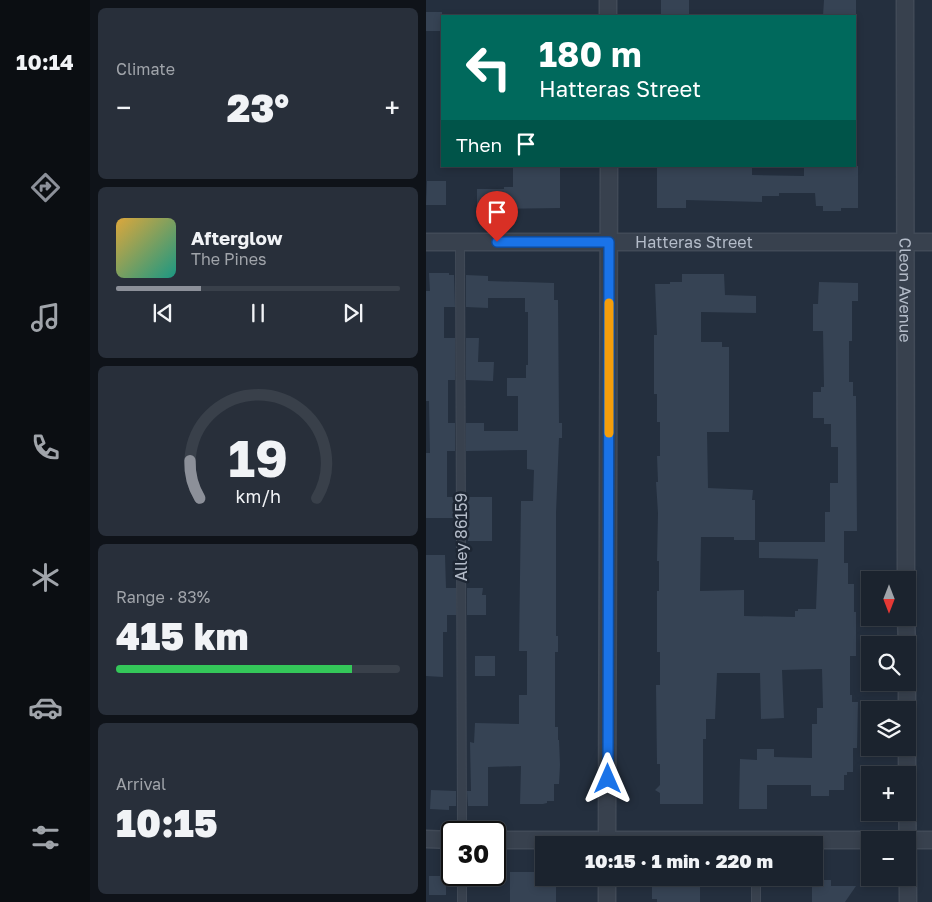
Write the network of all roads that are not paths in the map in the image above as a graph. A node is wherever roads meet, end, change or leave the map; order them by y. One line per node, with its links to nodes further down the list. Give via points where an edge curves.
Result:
1 (608, 0): 3 (street)
2 (905, 0): 8 (street, Cleon Avenue)
3 (608, 15)
4 (609, 167): 7 (street)
5 (426, 242): 6 (street, Hatteras Street)
6 (460, 242): 7 (street, Hatteras Street); 12 (lane, Alley 86159)
7 (609, 242): 8 (street, Hatteras Street); 14 (street)
8 (904, 242): 9 (street, Hatteras Street); 10 (street, Cleon Avenue)
9 (932, 242)
10 (906, 571)
11 (907, 756): 13 (street)
12 (462, 821)
13 (908, 831)
14 (607, 836)
15 (426, 839): 16 (street)
16 (441, 840)
17 (506, 840): 20 (street)
18 (916, 840): 19 (street)
19 (932, 840)
20 (535, 841)
21 (823, 841): 22 (street)
22 (861, 841)
23 (462, 886): 27 (lane)
24 (607, 886): 28 (street)
25 (756, 886): 29 (lane)
26 (908, 886): 30 (street)
27 (462, 902)
28 (607, 902)
29 (756, 902)
30 (908, 902)

